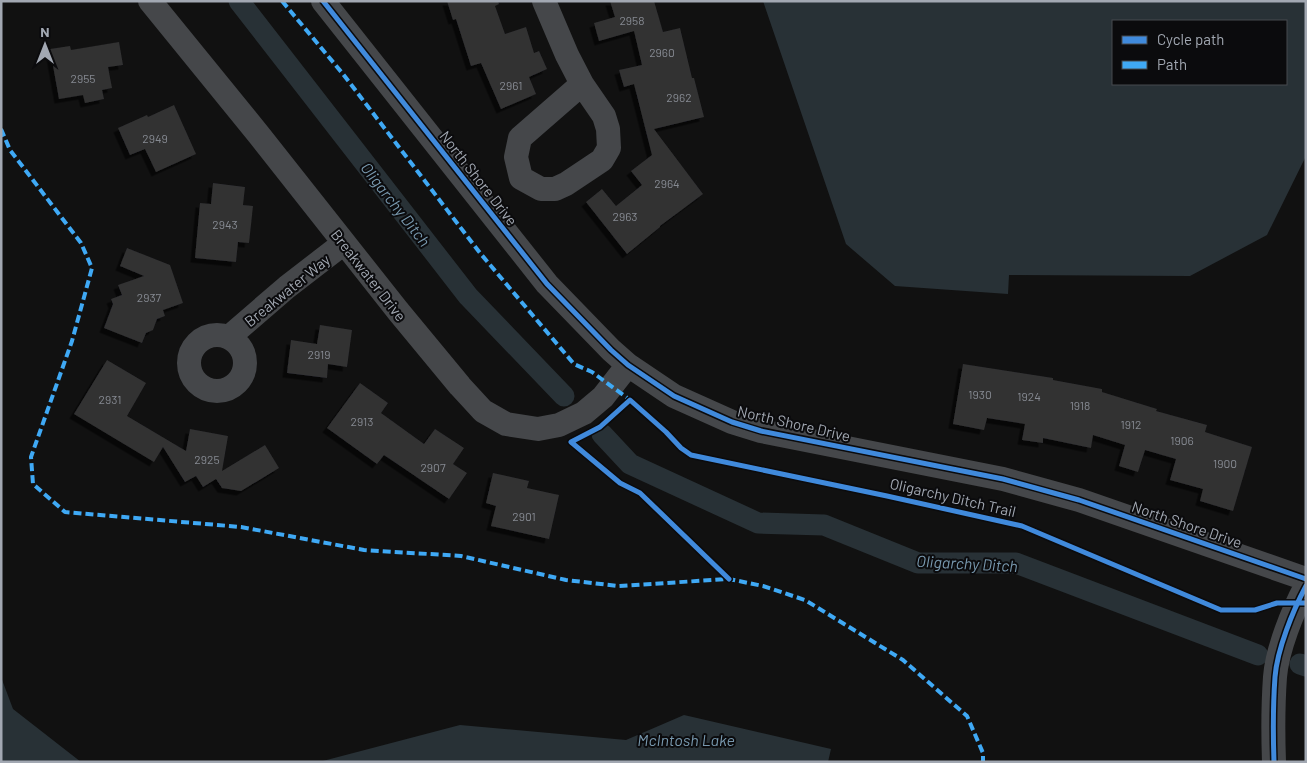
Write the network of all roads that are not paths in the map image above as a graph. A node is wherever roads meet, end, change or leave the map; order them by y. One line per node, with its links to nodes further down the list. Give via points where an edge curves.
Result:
1 (150, 1): 5 (street, Breakwater Drive)
2 (323, 1): 7 (street, North Shore Drive, via 547,284)
3 (544, 1): 4 (street)
4 (582, 84): 4 (street, via 604,116 609,148 602,160 566,184 542,189 521,178 516,157 520,138)
5 (344, 243): 6 (street, Breakwater Way); 7 (street, Breakwater Drive, via 460,386 483,410 506,424 538,429 558,425 584,413 603,397)
6 (230, 337)
7 (628, 366): 8 (street, North Shore Drive, via 674,396 732,422 761,431 1003,479 1079,500)
8 (1306, 579)
9 (1306, 586): 10 (street, via 1297,603 1276,671)
10 (1274, 762)

